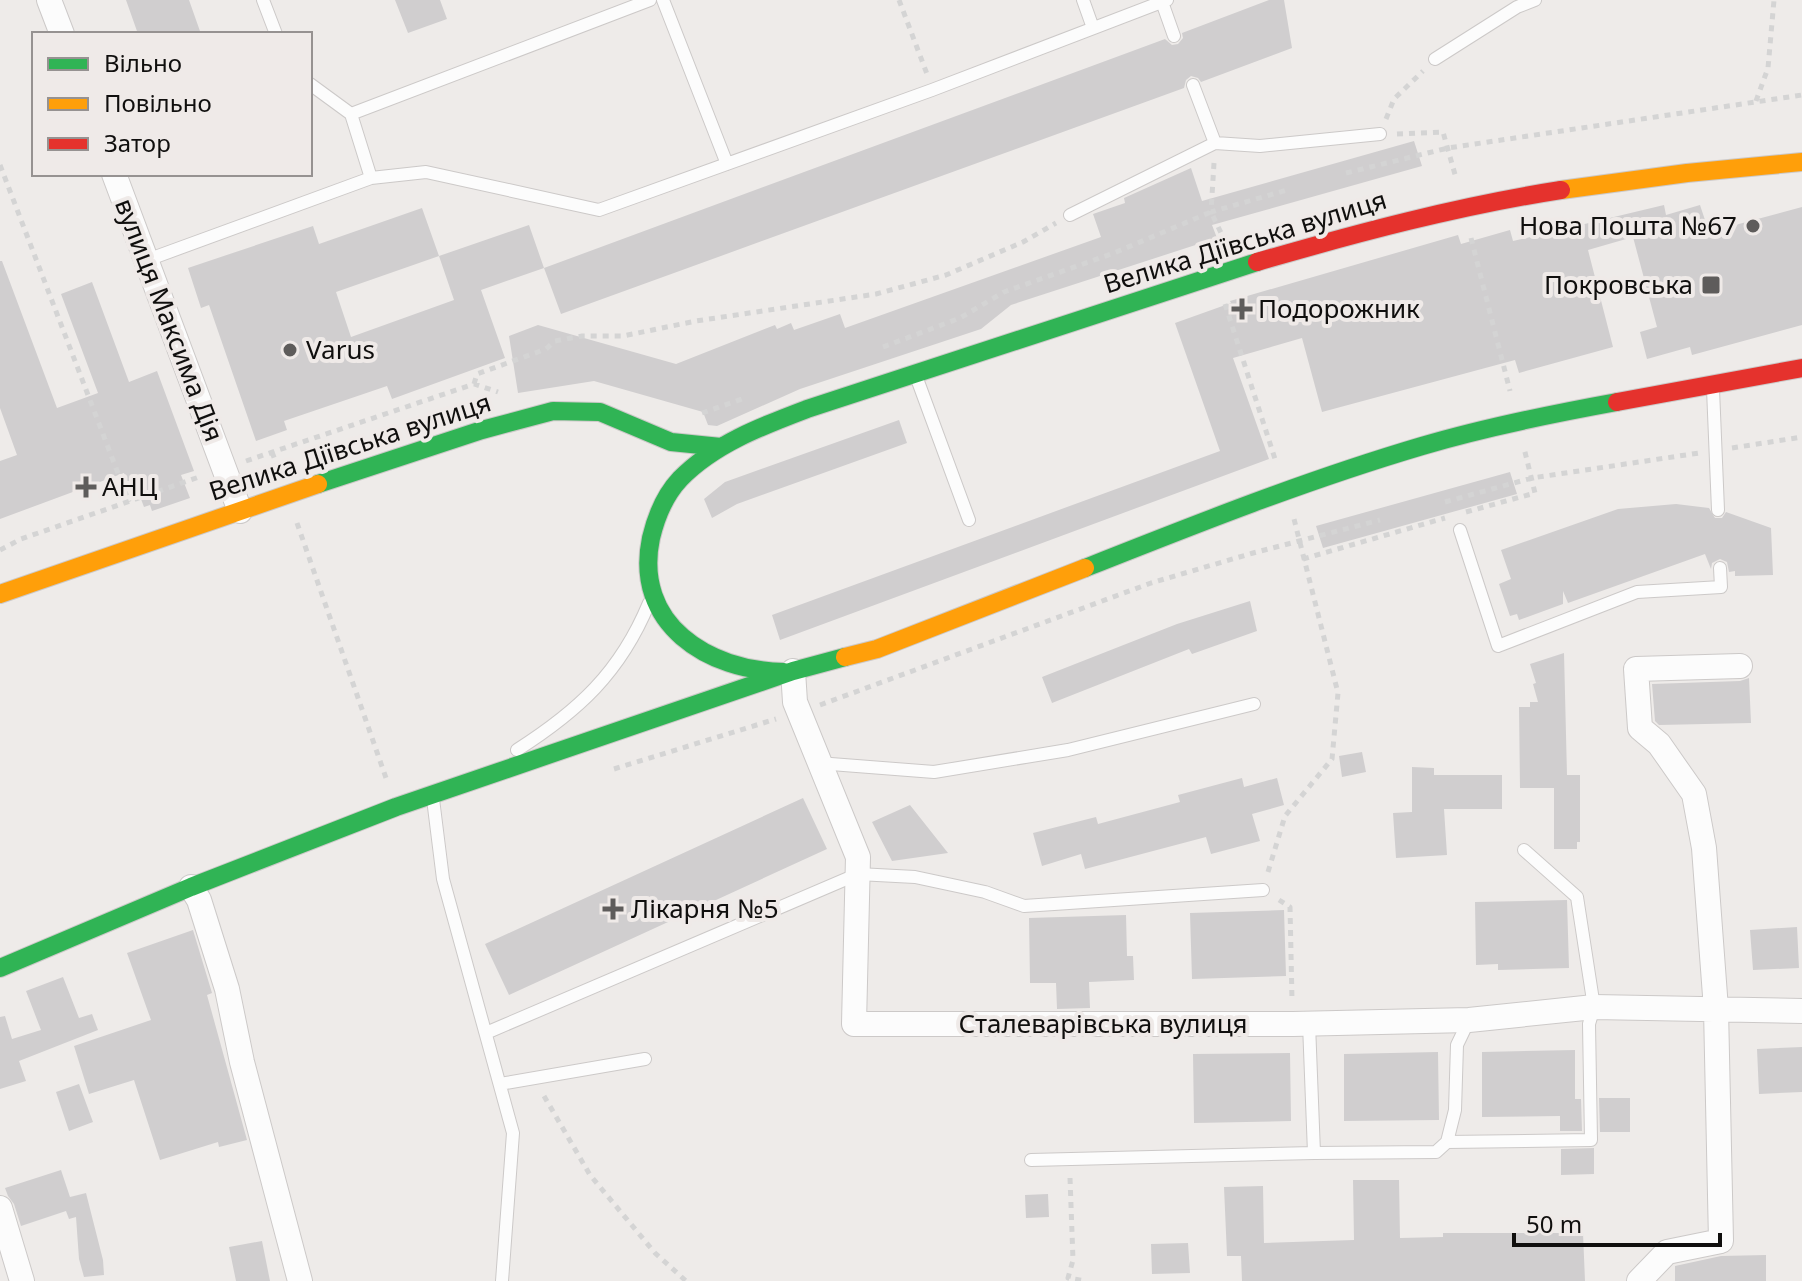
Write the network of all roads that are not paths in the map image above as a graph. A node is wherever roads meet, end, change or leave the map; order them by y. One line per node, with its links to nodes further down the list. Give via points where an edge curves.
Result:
1 (49, 0): 9 (street)
2 (263, 0): 10 (lane)
3 (650, 0): 15 (lane)
4 (663, 0): 19 (lane)
5 (1083, 0): 8 (lane)
6 (1535, 0): 12 (lane)
7 (1165, 1): 8 (lane); 11 (lane)
8 (1093, 28): 19 (lane)
9 (61, 32)
10 (275, 32)
11 (1174, 36)
12 (1435, 59)
13 (312, 85): 15 (lane)
14 (1193, 85): 17 (lane)
15 (351, 114): 21 (lane)
16 (1380, 134): 17 (lane, via 1260,146)
17 (1215, 143): 22 (lane)
18 (1802, 162): 25 (main road, Велика Діївська вулиця, via 1601,183 1349,234)
19 (727, 164): 21 (lane, via 599,210 426,172)
20 (115, 176): 23 (street, вулиця Максима Дія)
21 (371, 178): 23 (lane)
22 (1070, 215)
23 (147, 260): 29 (street, вулиця Максима Дія)
24 (1802, 368): 26 (main road, Велика Діївська вулиця)
25 (915, 373): 27 (main road, Велика Діївська вулиця); 30 (lane)
26 (1713, 384): 28 (lane); 36 (main road, Велика Діївська вулиця, via 1518,421 1422,446 1179,531 877,649)
27 (721, 447): 29 (main road, Велика Діївська вулиця, via 671,442 600,412 553,411); 33 (main road, Велика Діївська вулиця, via 671,489 653,527)
28 (1718, 510)
29 (240, 511): 34 (main road, Велика Діївська вулиця)
30 (969, 520)
31 (1460, 530): 32 (lane, via 1498,646 1637,592 1721,587)
32 (1720, 568)
33 (650, 584): 36 (main road, Велика Діївська вулиця, via 659,610 693,647 743,667); 39 (lane, Велика Діївська вулиця, via 650,601 637,628 591,695)
34 (0, 594)
35 (1740, 666): 47 (street, via 1636,669 1640,728 1659,744 1694,794 1704,848)
36 (793, 671): 38 (street, Сталеварівська вулиця, via 795,702); 39 (main road, Велика Діївська вулиця)
37 (1254, 704): 38 (lane, via 1068,750 934,772)
38 (818, 763): 42 (street, Сталеварівська вулиця, via 858,857)
39 (465, 784): 40 (main road, Велика Діївська вулиця)
40 (432, 795): 43 (main road, Велика Діївська вулиця); 51 (lane, via 443,879)
41 (1524, 850): 46 (lane, via 1577,897)
42 (858, 874): 44 (lane, via 915,877 1024,906); 50 (street, Сталеварівська вулиця, via 854,1024); 51 (lane)
43 (191, 887): 45 (main road, Велика Діївська вулиця); 59 (street, via 227,989)
44 (1263, 890)
45 (0, 968)
46 (1594, 1007): 47 (street, Сталеварівська вулиця); 49 (street, Сталеварівська вулиця); 54 (lane, via 1589,1024 1591,1140)
47 (1716, 1009): 48 (street, Сталеварівська вулиця); 61 (street, via 1721,1241 1667,1252)
48 (1802, 1011)
49 (1469, 1020): 50 (street, Сталеварівська вулиця); 54 (lane, via 1457,1045 1455,1110)
50 (1301, 1024): 55 (lane)
51 (486, 1033): 53 (lane)
52 (645, 1059): 53 (lane)
53 (500, 1084): 60 (lane, via 513,1133)
54 (1447, 1142): 55 (lane, via 1436,1152)
55 (1314, 1153): 56 (lane)
56 (1031, 1160)
57 (0, 1208): 58 (street)
58 (22, 1281)
59 (300, 1281)
60 (502, 1281)
61 (1639, 1281)

